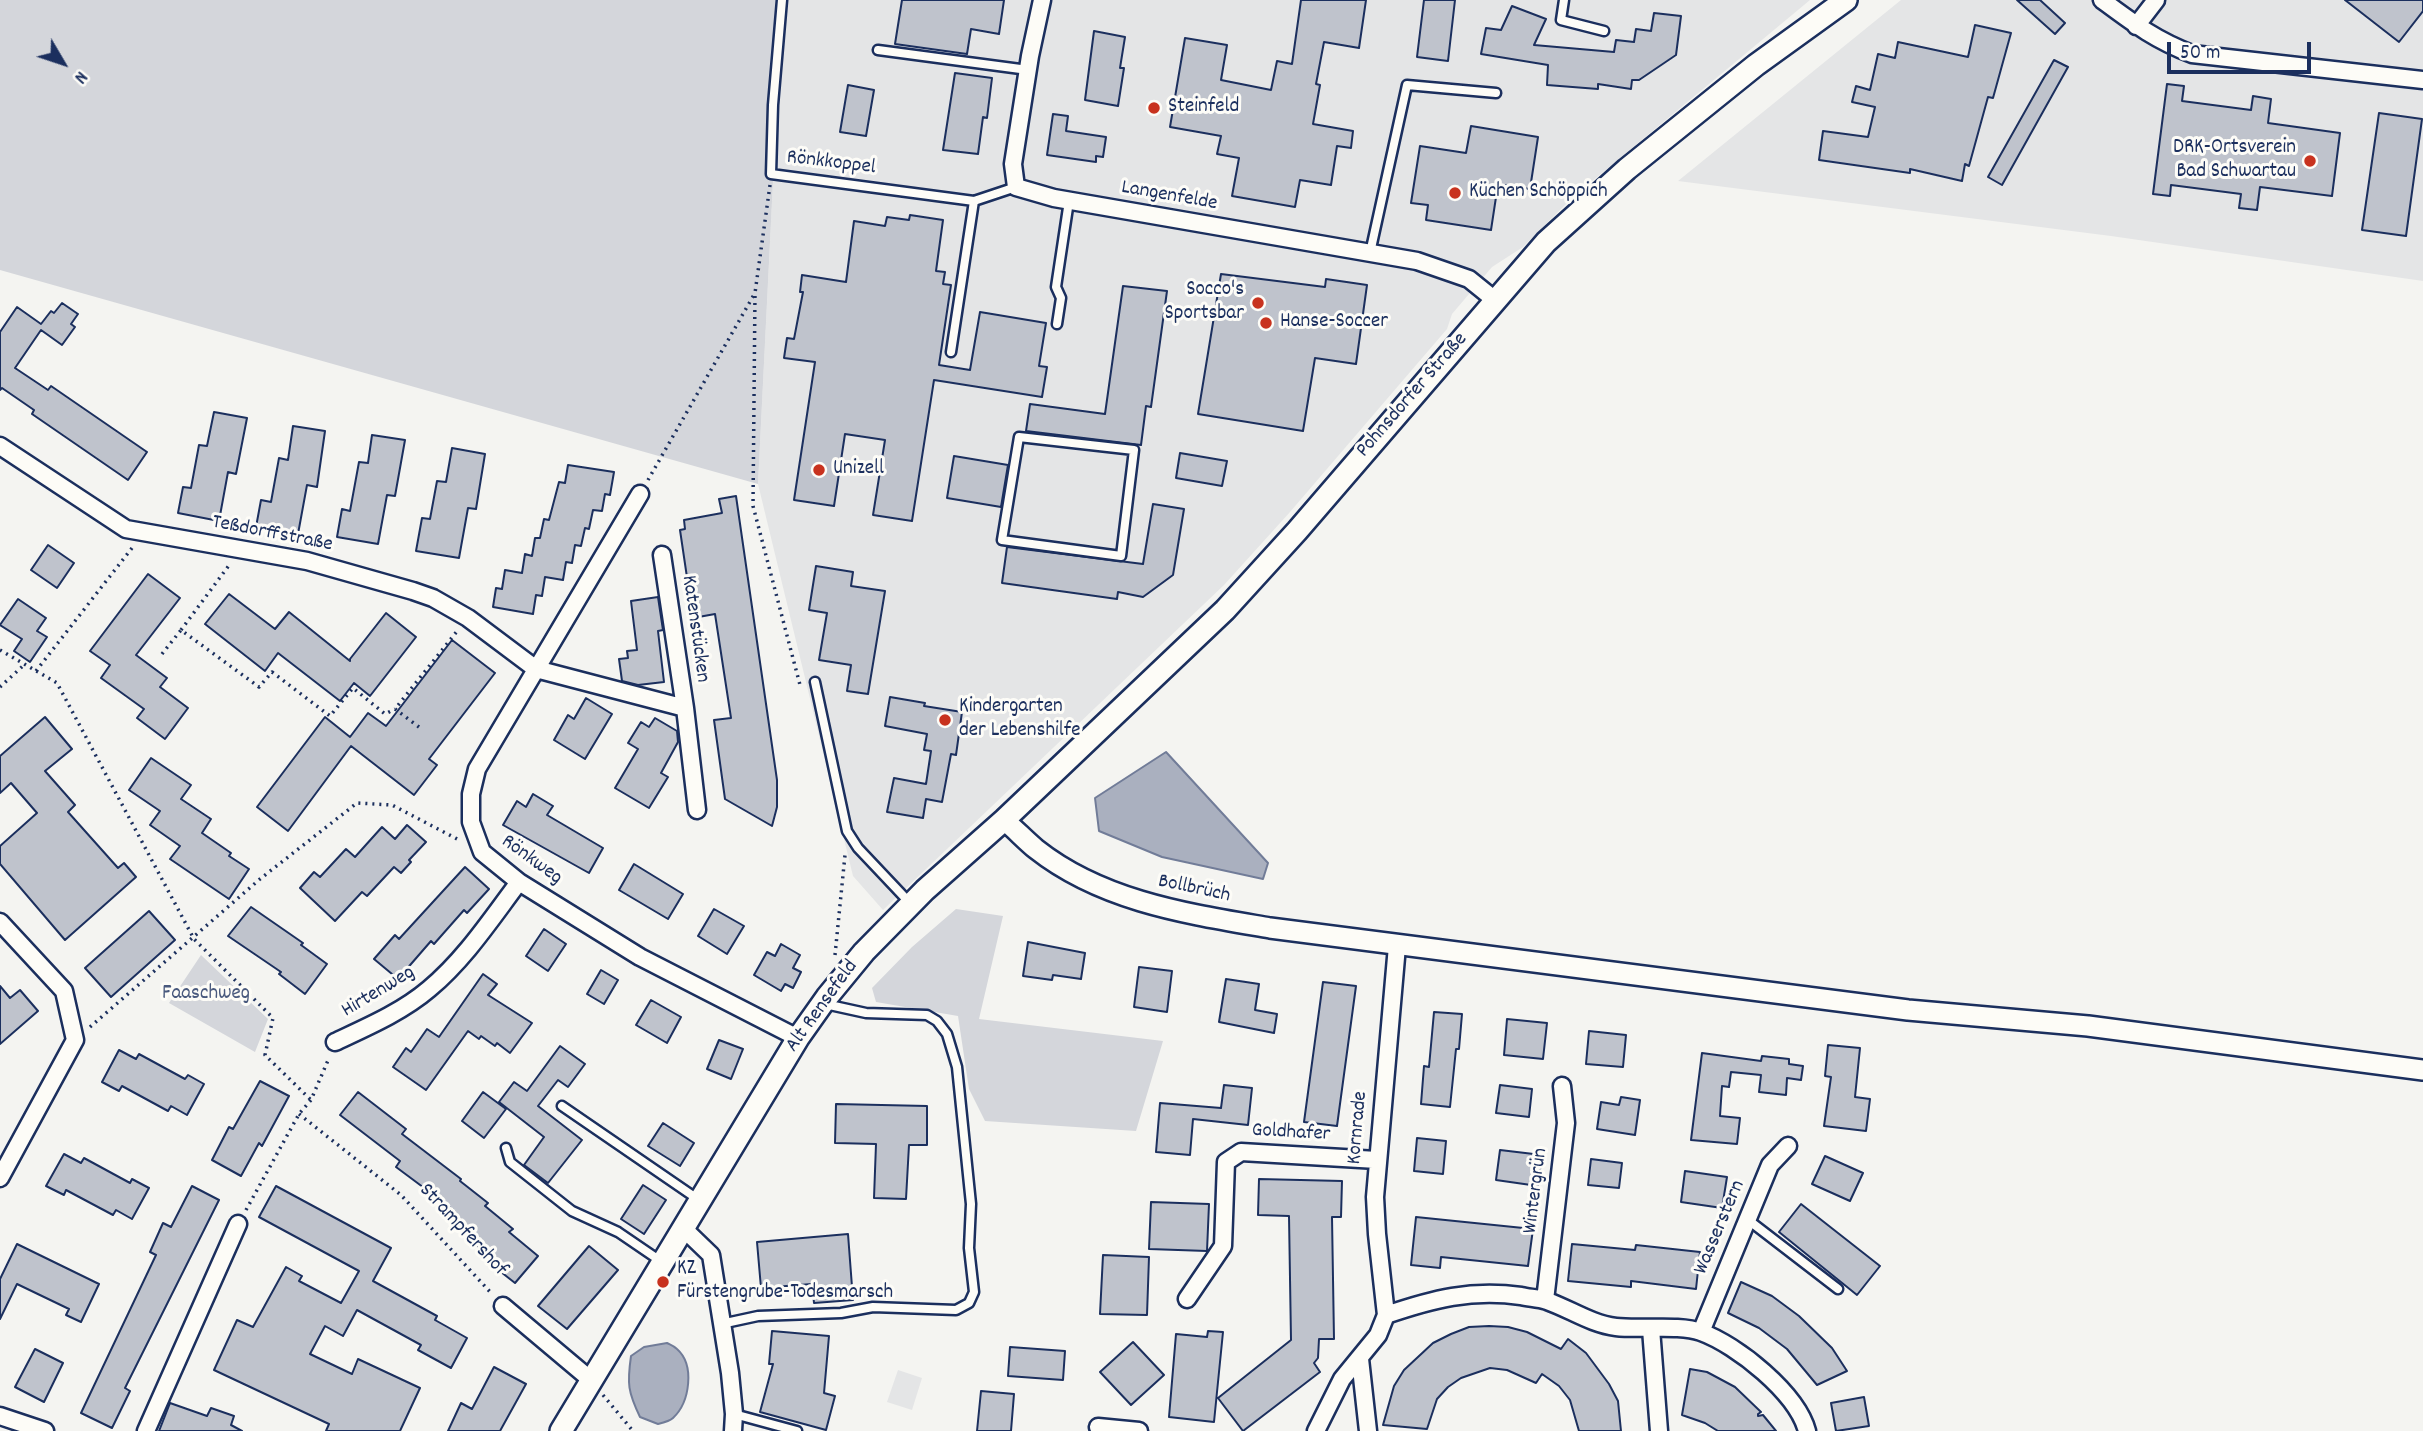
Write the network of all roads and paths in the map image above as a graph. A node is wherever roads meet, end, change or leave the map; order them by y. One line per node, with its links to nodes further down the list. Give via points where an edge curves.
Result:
1 (782, 0): 13 (lane, Rönkkoppel)
2 (1042, 0): 10 (street)
3 (1564, 0): 8 (lane, via 1561,20)
4 (1846, 0): 19 (main road, Pohnsdorfer Straße, via 1756,65 1627,169 1546,242)
5 (2102, 0): 7 (street)
6 (2156, 0): 7 (street)
7 (2136, 26): 11 (street, via 2192,54)
8 (1604, 32)
9 (878, 50): 10 (lane)
10 (1028, 69): 14 (street, via 1013,164)
11 (2423, 80)
12 (1496, 93): 17 (lane, via 1407,85)
13 (771, 174): 15 (lane, Rönkkoppel); 18 (path)
14 (1016, 187): 15 (lane, Rönkkoppel); 16 (street, Langenfelde)
15 (974, 201): 21 (lane)
16 (1069, 201): 17 (street, Langenfelde); 20 (lane, via 1056,287 1061,298)
17 (1370, 253): 19 (street, Langenfelde, via 1417,261 1469,279)
18 (755, 293): 24 (path); 37 (path, via 753,506)
19 (1495, 300): 42 (main road, Pohnsdorfer Straße, via 1225,610)
20 (1057, 324)
21 (951, 352)
22 (0, 446): 25 (street, Teßdorffstraße, via 127,529)
23 (1130, 486): 23 (lane, via 1134,450 1018,437 1002,540 1121,556)
24 (639, 494): 33 (street, Rönkweg)
25 (144, 532): 26 (street, Teßdorffstraße); 34 (path)
26 (242, 549): 28 (street, Teßdorffstraße, via 307,561 413,591); 29 (path)
27 (662, 555): 38 (street, Katenstücken)
28 (468, 618): 33 (street, Teßdorffstraße); 39 (path)
29 (180, 629): 31 (path); 39 (path, via 260,687 272,672 330,716 353,688 385,714)
30 (0, 650): 32 (path)
31 (162, 654)
32 (25, 664): 34 (path); 36 (path)
33 (536, 669): 38 (street, Katenstücken); 44 (street, Rönkweg, via 477,769 471,822)
34 (36, 671): 48 (path, via 57,683)
35 (815, 682): 46 (lane, via 847,831)
36 (0, 687)
37 (801, 689)
38 (684, 708): 41 (street, Katenstücken)
39 (395, 709): 40 (path)
40 (419, 727)
41 (696, 810)
42 (1004, 820): 46 (main road, Alt Rensefeld); 49 (street, Bollbrüch, via 1062,866 1100,887 1144,902 1270,929)
43 (843, 846): 50 (path, via 846,859)
44 (482, 852): 45 (street, Rönkweg); 48 (path, via 392,805 357,803 260,879)
45 (519, 882): 51 (street, Rönkweg, via 640,957); 53 (street, Hirtenweg, via 466,953 428,990 383,1020)
46 (912, 904): 50 (main road, Alt Rensefeld)
47 (0, 922): 52 (street, via 64,991)
48 (194, 939): 52 (path); 56 (path, via 272,1018 265,1055)
49 (1397, 946): 54 (street, Bollbrüch); 61 (street, Kornrade)
50 (827, 997): 51 (main road, Alt Rensefeld); 73 (lane, via 866,1013 927,1015 947,1034 957,1067 971,1205 974,1292 963,1308 956,1310 873,1307 841,1314 758,1316)
51 (798, 1038): 63 (main road, Alt Rensefeld)
52 (75, 1040): 62 (street)
53 (335, 1042): 56 (path, Hirtenweg)
54 (2423, 1070)
55 (1562, 1086): 70 (street, Wintergrün, via 1566,1123)
56 (311, 1100): 58 (path, Hirtenweg)
57 (562, 1106): 63 (lane)
58 (299, 1114): 65 (path); 71 (path, Strampfershof, via 401,1195)
59 (1788, 1146): 64 (street, Wasserstern, via 1770,1165)
60 (506, 1148): 67 (lane, via 510,1162 572,1211 618,1232)
61 (1377, 1160): 69 (street, Goldhafer, via 1241,1152 1226,1162 1223,1246); 72 (street, Kornrade, via 1377,1234)
62 (0, 1178)
63 (699, 1200): 66 (main road, Alt Rensefeld)
64 (1748, 1219): 68 (lane); 75 (street, Wasserstern)
65 (238, 1224): 82 (street)
66 (683, 1228): 67 (main road, Alt Rensefeld); 73 (street, via 711,1255)
67 (662, 1262): 77 (main road, Alt Rensefeld)
68 (1838, 1289)
69 (1187, 1299)
70 (1545, 1300): 72 (street, via 1468,1293); 74 (street, via 1615,1327)
71 (503, 1306): 77 (street, Strampfershof)
72 (1386, 1315): 76 (street)
73 (721, 1324): 78 (street)
74 (1651, 1329): 75 (street); 90 (street)
75 (1701, 1332): 91 (street, via 1776,1384 1794,1402)
76 (1360, 1359): 88 (street, via 1342,1379); 89 (street)
77 (591, 1380): 83 (main road, Alt Rensefeld); 84 (path)
78 (734, 1414): 85 (street); 86 (lane)
79 (0, 1416): 81 (street)
80 (1098, 1427): 87 (street)
81 (44, 1431)
82 (146, 1431)
83 (561, 1431)
84 (633, 1431)
85 (733, 1431)
86 (797, 1431)
87 (1139, 1431)
88 (1316, 1431)
89 (1368, 1431)
90 (1659, 1431)
91 (1807, 1431)

